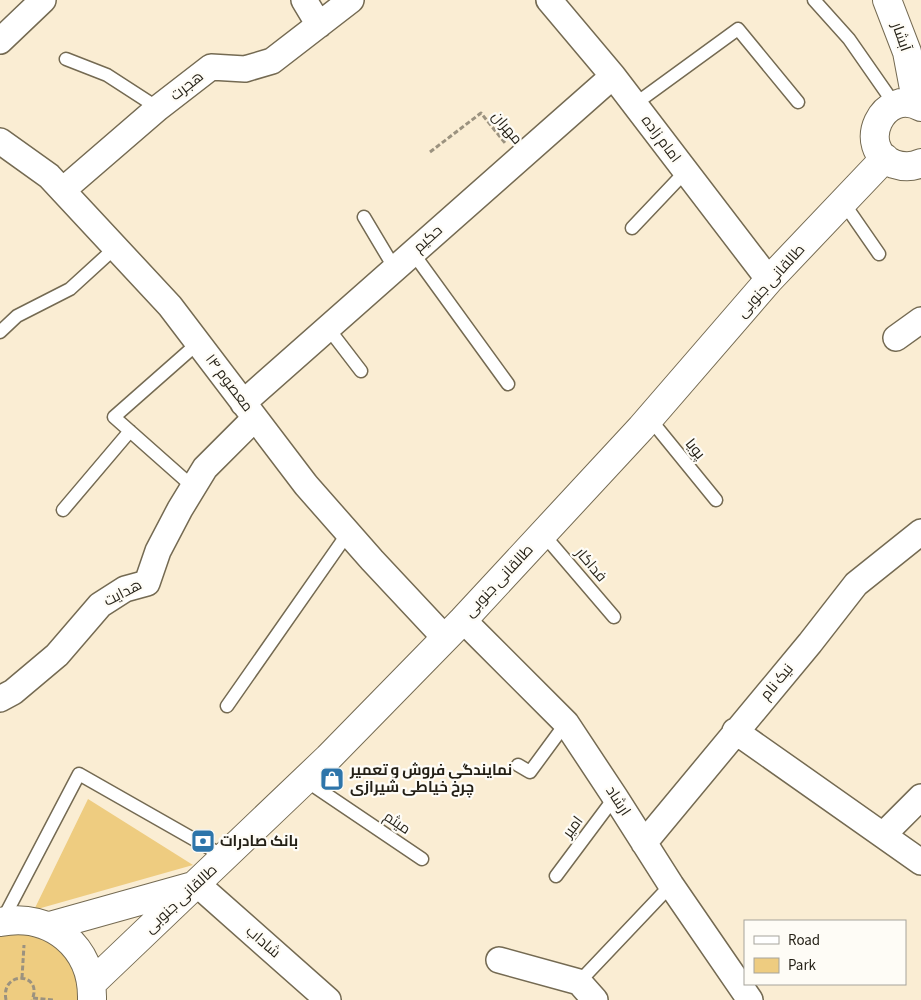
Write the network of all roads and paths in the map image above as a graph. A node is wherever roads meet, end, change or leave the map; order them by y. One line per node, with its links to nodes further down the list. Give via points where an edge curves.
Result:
1 (43, 0): 8 (street)
2 (304, 0): 7 (street)
3 (351, 0): 7 (street, هجرت)
4 (549, 0): 10 (street, امام زاده)
5 (814, 0): 13 (lane)
6 (887, 0): 13 (street, آبشار, via 907,52)
7 (319, 26): 14 (street, هجرت, via 272,61 245,69 211,67)
8 (0, 41)
9 (66, 58): 14 (lane, via 107,75)
10 (613, 76): 12 (street, امام زاده); 18 (street, حکیم)
11 (798, 102): 12 (lane, via 738,29)
12 (634, 104): 20 (street, امام زاده)
13 (911, 106): 17 (street, via 886,110 879,118 875,128 876,144)
14 (158, 108): 21 (street, هجرت)
15 (0, 142): 21 (street, ۱۴ معصوم, via 49,176)
16 (430, 152): 18 (path, مهران, via 481,114)
17 (884, 158): 19 (street, via 900,166); 22 (street, طالقانی جنوبی)
18 (519, 159): 26 (street, حکیم)
19 (920, 166)
20 (686, 171): 24 (lane); 29 (street, امام زاده)
21 (63, 190): 25 (street, ۱۴ معصوم)
22 (843, 202): 27 (lane); 29 (street, طالقانی جنوبی)
23 (364, 217): 28 (lane)
24 (632, 228)
25 (116, 247): 32 (lane, via 70,289 17,316); 34 (street, ۱۴ معصوم, via 170,306)
26 (413, 253): 28 (street, حکیم); 36 (lane)
27 (880, 254)
28 (395, 269): 31 (street, حکیم)
29 (770, 280): 38 (street, طالقانی جنوبی)
30 (921, 320): 33 (street)
31 (328, 328): 35 (lane); 37 (street, حکیم)
32 (0, 332)
33 (896, 338)
34 (198, 343): 37 (street, ۱۴ معصوم); 39 (lane, via 114,417)
35 (361, 371)
36 (508, 384)
37 (249, 411): 40 (street, هدایت); 44 (street, ۱۴ معصوم)
38 (650, 419): 41 (lane, پویا); 45 (street, طالقانی جنوبی)
39 (130, 431): 40 (lane); 42 (lane)
40 (193, 487): 48 (street, هدایت, via 158,551 147,583 125,589 100,605 58,655)
41 (716, 500)
42 (63, 510)
43 (921, 532): 51 (street, نیک نام, via 856,584)
44 (348, 533): 47 (street, ۱۴ معصوم); 49 (lane)
45 (543, 534): 46 (lane, فداکار); 47 (street, طالقانی جنوبی)
46 (614, 617)
47 (454, 629): 50 (street, ارشاد); 53 (street, طالقانی جنوبی)
48 (0, 699)
49 (227, 706)
50 (566, 723): 52 (lane, via 530,772); 54 (street, ارشاد)
51 (735, 731): 56 (street); 57 (street, نیک نام)
52 (518, 765)
53 (305, 780): 58 (street, طالقانی جنوبی); 59 (lane, میثم)
54 (615, 796): 57 (street, ارشاد); 61 (lane, امیر)
55 (921, 797): 56 (street)
56 (883, 835): 60 (street)
57 (644, 843): 63 (street, ارشاد)
58 (225, 857): 62 (street, طالقانی جنوبی); 64 (lane, via 79,774)
59 (422, 859)
60 (921, 862)
61 (556, 876)
62 (197, 884): 64 (street); 69 (street, طالقانی جنوبی); 73 (street, شاداب)
63 (671, 885): 67 (lane); 75 (street, ارشاد)
64 (15, 922): 66 (path); 69 (street, via 70,940 84,960)
65 (499, 960): 67 (street)
66 (22, 978): 68 (path, via 12,979); 70 (path, via 34,988)
67 (579, 982): 74 (street)
68 (2, 990): 71 (path)
69 (94, 994)
70 (33, 999): 72 (path)
71 (6, 1000)
72 (54, 1000)
73 (328, 1000)
74 (595, 1000)
75 (750, 1000)

